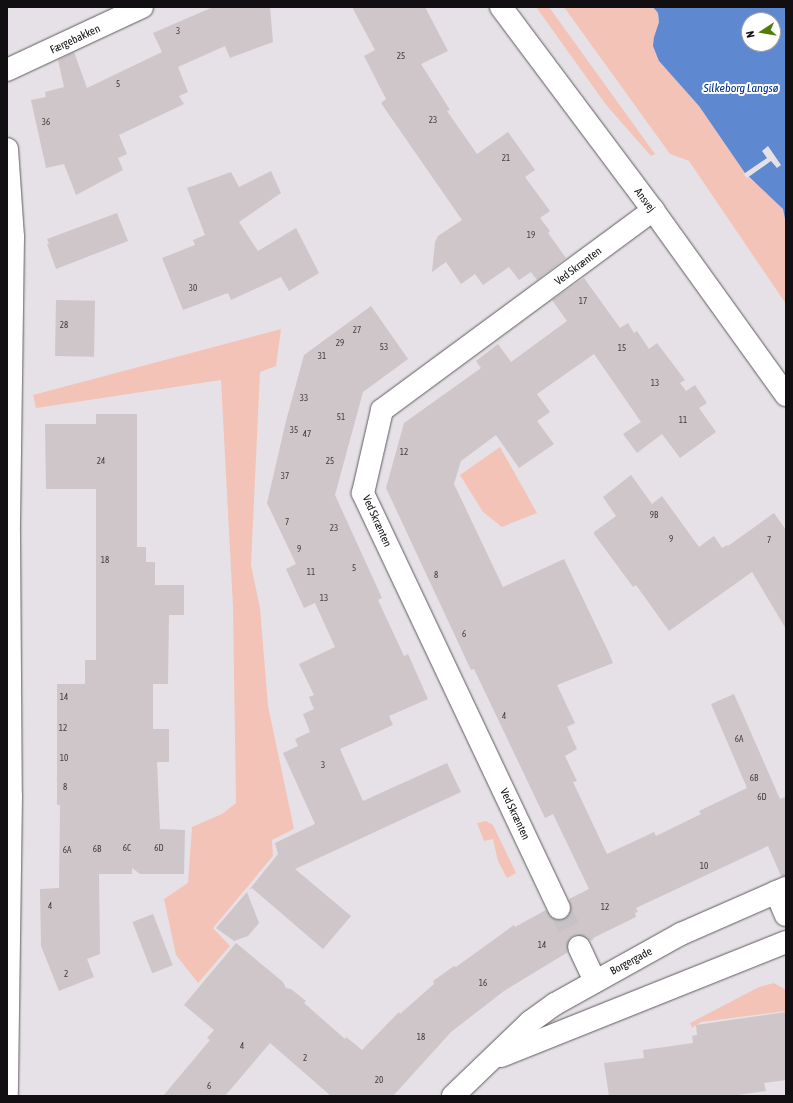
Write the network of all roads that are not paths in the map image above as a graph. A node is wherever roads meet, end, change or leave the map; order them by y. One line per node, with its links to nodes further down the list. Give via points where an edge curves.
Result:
1 (142, 7): 3 (street, Færgebakken)
2 (501, 7): 5 (street, Ansvej)
3 (7, 70)
4 (7, 149): 14 (street, via 13,237 9,534 12,796)
5 (653, 210): 6 (street, Ansvej); 8 (street, Ved Skrænten, via 382,410 364,493)
6 (786, 395)
7 (781, 890): 9 (street); 12 (street, Borgergade, via 681,934)
8 (559, 908)
9 (786, 914)
10 (786, 942): 13 (street, Borgergade)
11 (579, 947): 12 (street)
12 (594, 981): 13 (street, Borgergade, via 530,1022)
13 (493, 1060): 15 (street, Borgergade)
14 (7, 1096)
15 (453, 1096)

